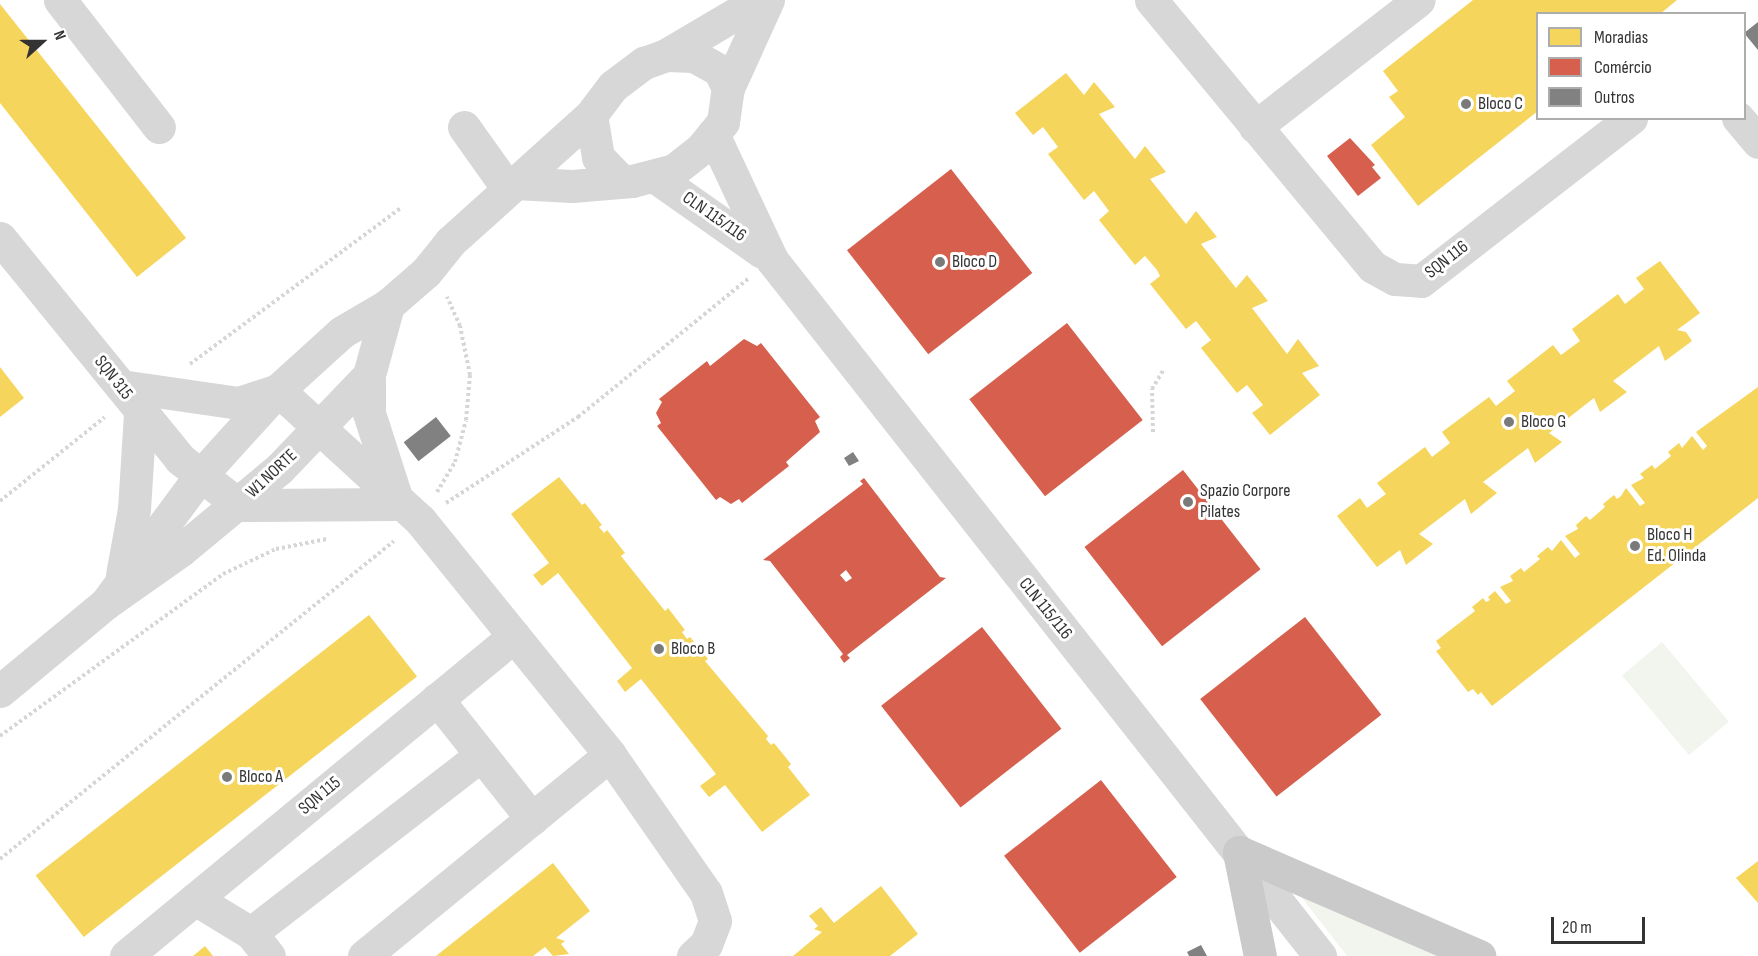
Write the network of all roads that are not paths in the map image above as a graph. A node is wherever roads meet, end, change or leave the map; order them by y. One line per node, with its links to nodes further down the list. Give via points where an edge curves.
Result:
1 (60, 0): 11 (street)
2 (759, 0): 6 (street)
3 (768, 0): 7 (street)
4 (1151, 0): 13 (street, SQN 116)
5 (1419, 0): 13 (street)
6 (666, 55): 7 (street, via 693,56 719,70); 8 (street, via 644,63 613,86)
7 (728, 88): 14 (street, via 723,122)
8 (591, 115): 17 (street, via 598,157); 18 (street, W1 NORTE)
9 (1627, 120): 13 (street, SQN 116, via 1420,281 1395,279 1373,267)
10 (1740, 120): 15 (street)
11 (159, 127)
12 (464, 127): 18 (street)
13 (1255, 127)
14 (713, 134): 16 (street, via 674,170); 20 (street, CLN 115/116)
15 (1758, 142)
16 (654, 176): 17 (street); 20 (street, CLN 115/116, via 733,228)
17 (619, 179): 18 (street, via 572,186)
18 (512, 186): 21 (street, W1 NORTE)
19 (0, 237): 24 (street, SQN 315)
20 (772, 260): 36 (street, CLN 115/116)
21 (388, 305): 22 (street, W1 NORTE); 23 (street, W1 NORTE, via 342,332)
22 (369, 375): 25 (street, W1 NORTE); 28 (street, via 369,413 374,435)
23 (278, 390): 24 (street, via 239,403); 25 (street); 26 (street, W1 NORTE)
24 (135, 397): 26 (street, SQN 315); 29 (street, via 134,509)
25 (318, 428): 27 (street, W1 NORTE); 28 (street)
26 (200, 476): 27 (street, SQN 315); 29 (street, W1 NORTE)
27 (239, 505): 28 (street); 29 (street, W1 NORTE)
28 (409, 512): 30 (street)
29 (114, 591): 31 (street, W1 NORTE)
30 (514, 636): 32 (street, SQN 115); 34 (street)
31 (0, 691)
32 (437, 699): 33 (street); 37 (street, SQN 115)
33 (481, 754): 35 (street); 38 (street)
34 (610, 755): 35 (street); 41 (street, via 706,893 715,921 706,944)
35 (532, 819): 40 (street)
36 (1239, 852): 42 (main road); 43 (street, CLN 115/116); 44 (main road)
37 (195, 899): 38 (street); 39 (street, SQN 115)
38 (260, 944)
39 (126, 956)
40 (364, 956)
41 (693, 956)
42 (1260, 956)
43 (1320, 956)
44 (1479, 956)

